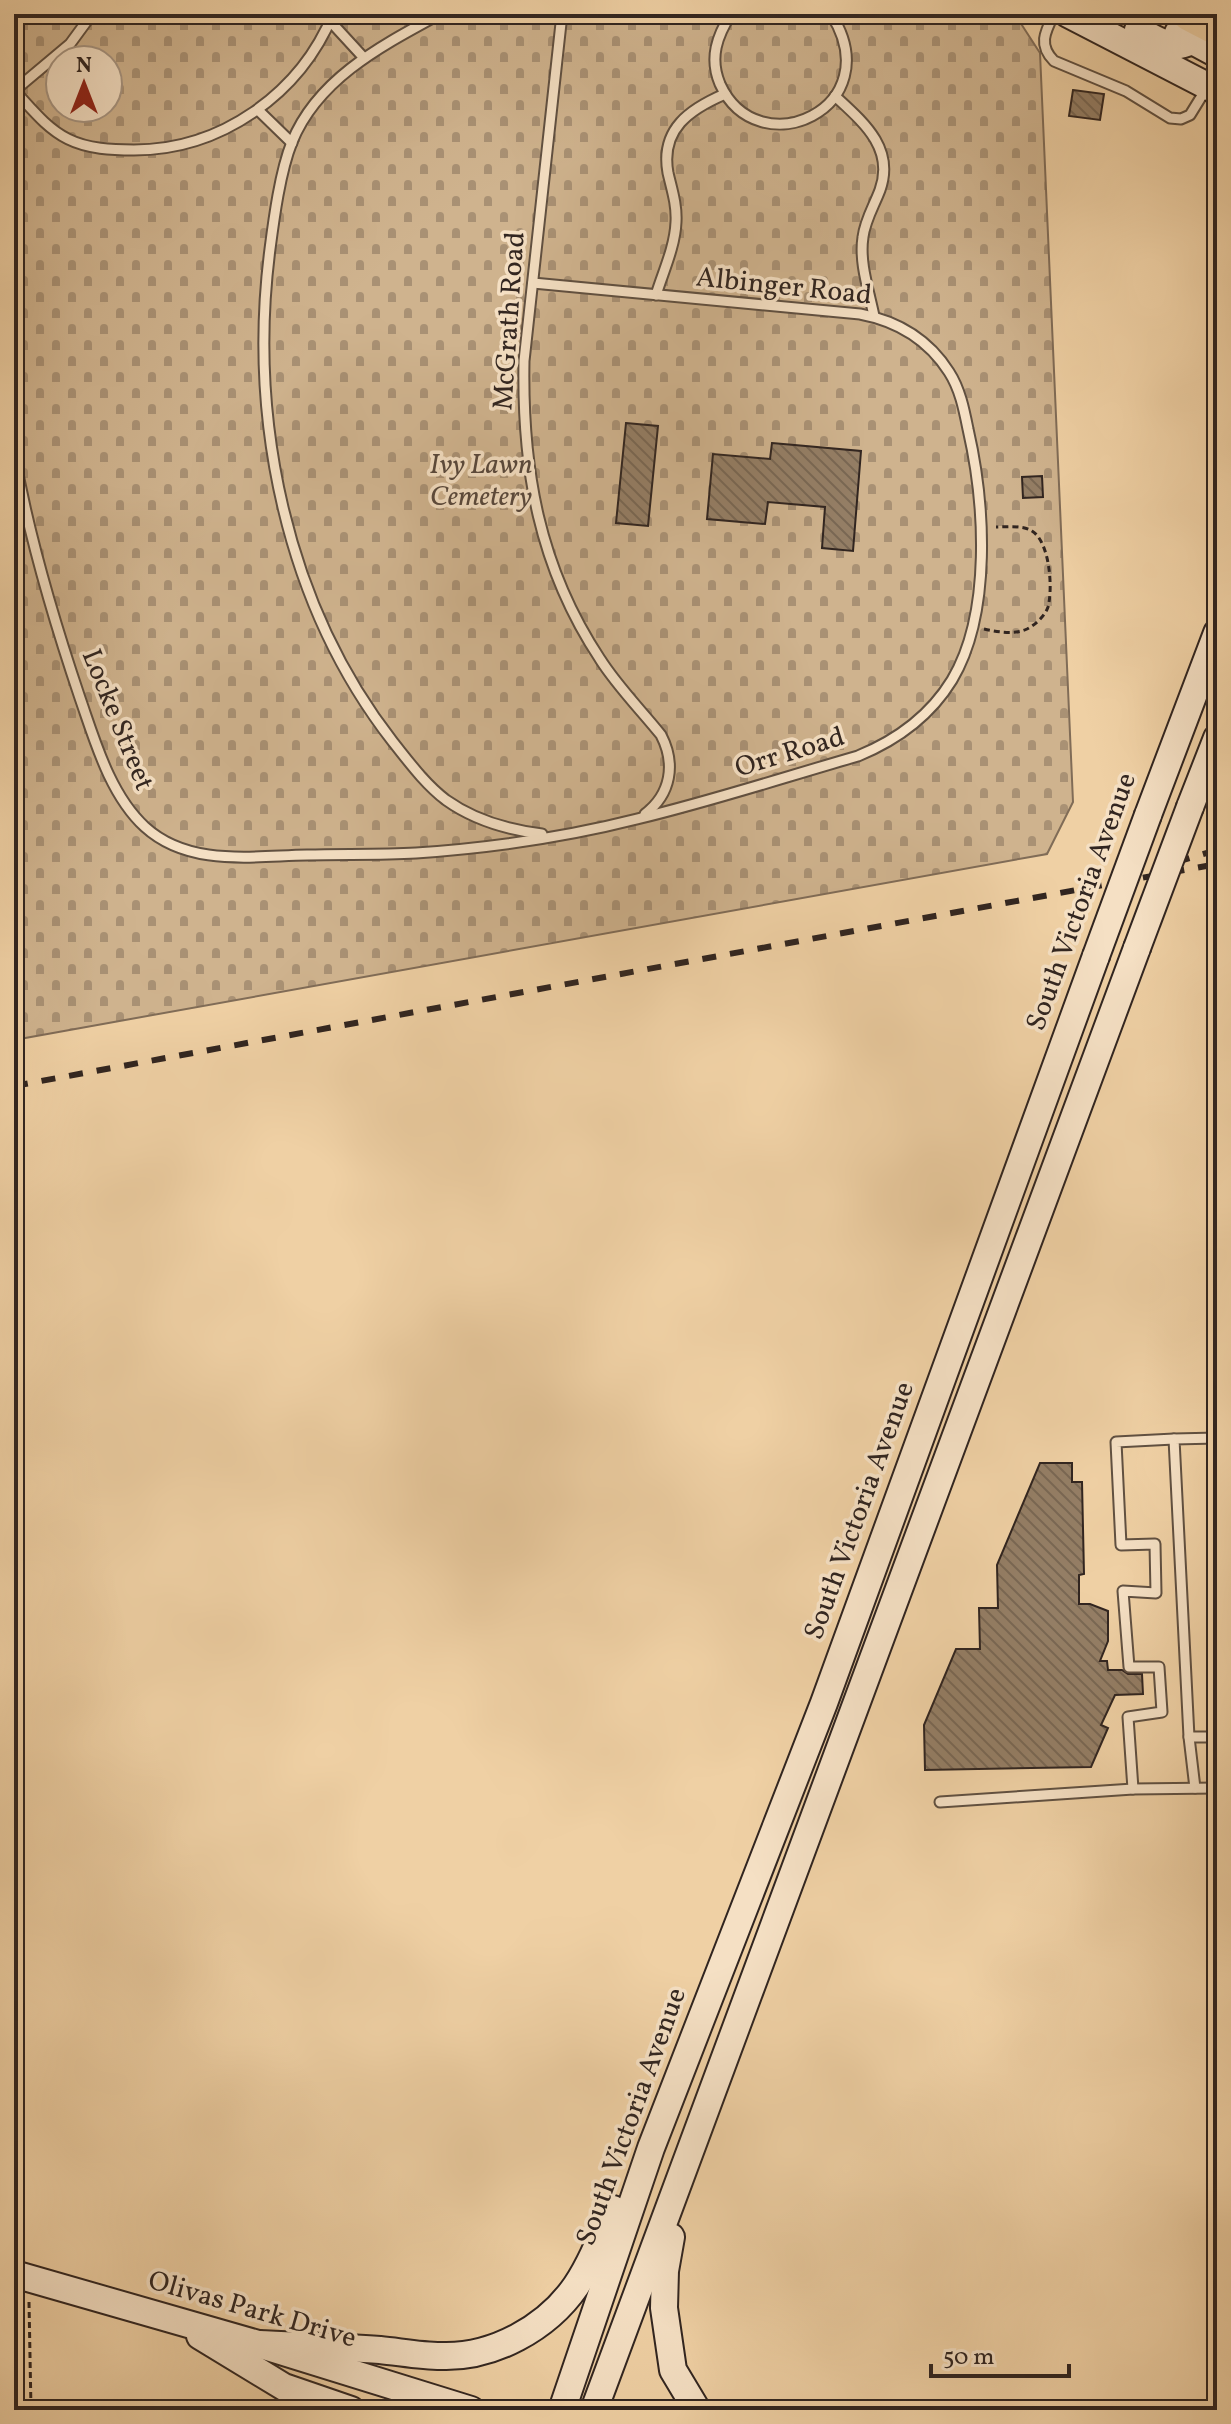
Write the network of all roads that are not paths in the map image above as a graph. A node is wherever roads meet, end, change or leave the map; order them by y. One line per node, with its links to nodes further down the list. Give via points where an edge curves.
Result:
1 (92, 14): 15 (lane, via 70,44)
2 (440, 14): 13 (lane)
3 (562, 14): 20 (lane, McGrath Road)
4 (731, 14): 16 (lane, via 715,53 716,74)
5 (831, 14): 17 (lane, via 847,54 845,76)
6 (1054, 14): 14 (lane, via 1043,39 1045,53 1170,118 1190,115)
7 (1068, 14): 14 (main road)
8 (1106, 14): 11 (main road, via 1169,46 1181,46)
9 (1144, 14): 11 (main road)
10 (331, 18): 13 (lane); 18 (lane, via 298,73)
11 (1201, 23): 12 (main road)
12 (1217, 54)
13 (364, 58): 19 (lane, via 320,99)
14 (1212, 89)
15 (14, 90): 18 (lane, via 61,135 83,145 119,150 194,141)
16 (725, 94): 17 (lane, via 740,110 779,124 820,112); 21 (lane, via 686,116 670,143 667,166 676,223)
17 (835, 96): 22 (lane, via 871,131 883,158 882,180 862,244)
18 (258, 110): 19 (lane)
19 (292, 143): 28 (lane, via 274,217 263,360 279,488 302,571 352,682 420,776 446,800 477,817)
20 (533, 283): 21 (lane, Albinger Road); 27 (lane, McGrath Road, via 523,413 538,517 574,615 601,660 661,735 669,754 664,793)
21 (656, 295): 22 (lane, Albinger Road)
22 (874, 316): 24 (lane, Albinger Road, via 913,334 934,352 962,401 980,527)
23 (14, 453): 28 (lane, Locke Street, via 53,619 96,742 127,806 154,834 189,851 227,856 416,853)
24 (974, 624): 27 (lane, Orr Road, via 962,661 941,696 886,743 858,756)
25 (1217, 633): 37 (main road, South Victoria Avenue, bridge, via 824,1703)
26 (1217, 738): 38 (main road, bridge)
27 (635, 820): 28 (lane, Orr Road)
28 (554, 835)
29 (1217, 1438): 30 (lane)
30 (1174, 1439): 31 (lane); 35 (lane, via 1116,1442 1121,1545 1155,1544 1156,1593 1123,1591 1129,1667 1159,1667 1162,1712 1128,1717)
31 (1189, 1737): 32 (lane); 33 (lane)
32 (1217, 1737)
33 (1195, 1788): 34 (lane); 35 (lane)
34 (1217, 1788)
35 (1133, 1789): 36 (lane)
36 (940, 1802)
37 (651, 2148): 41 (main road, via 619,2194 576,2286 553,2313 523,2334 488,2351 443,2357); 44 (main road, South Victoria Avenue)
38 (681, 2180): 45 (main road); 46 (main road, via 664,2308 673,2370)
39 (22, 2276): 40 (main road, Olivas Park Drive)
40 (173, 2320): 41 (main road, Olivas Park Drive); 42 (main road, via 284,2387)
41 (258, 2344): 43 (main road, Olivas Park Drive)
42 (351, 2410)
43 (471, 2410)
44 (562, 2410)
45 (594, 2410)
46 (697, 2410)

